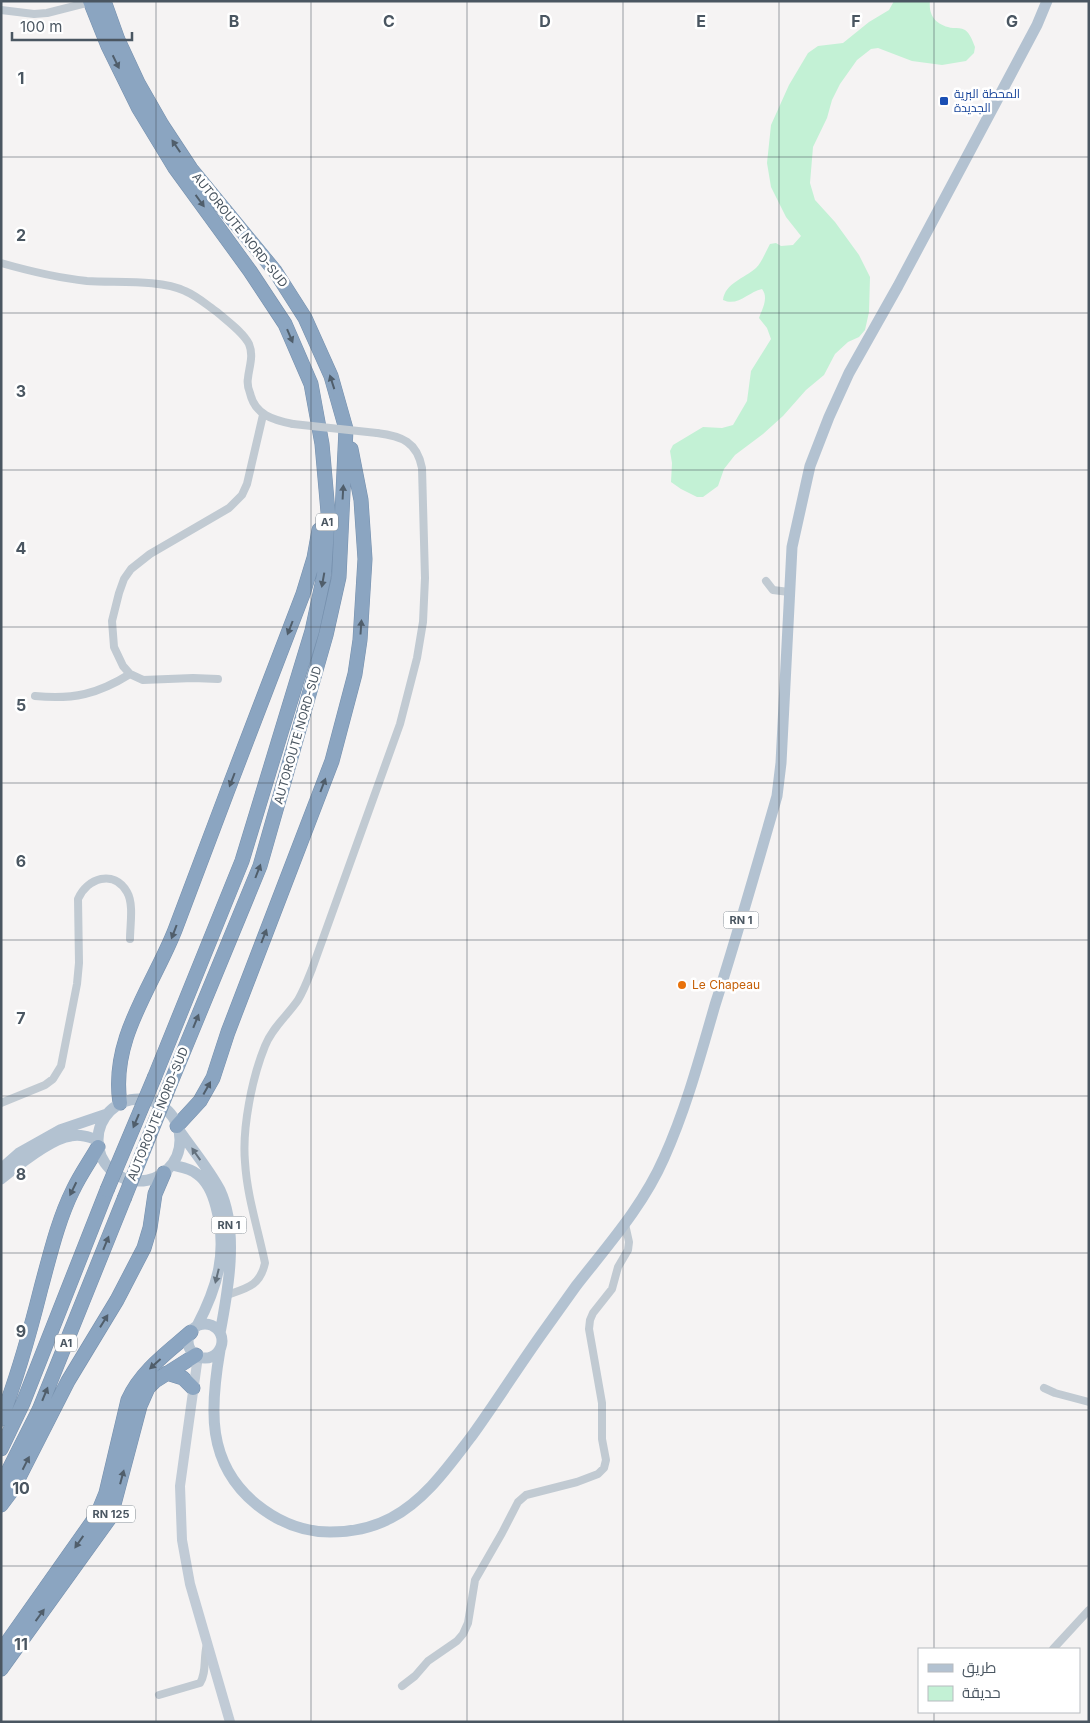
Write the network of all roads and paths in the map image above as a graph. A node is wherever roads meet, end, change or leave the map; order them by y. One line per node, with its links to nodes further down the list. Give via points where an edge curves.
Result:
1 (104, 1): 7 (highway, AUTOROUTE NORD-SUD / A1, one-way to 1, via 331,376 305,318 275,271 191,169 162,125 138,83)
2 (1047, 1): 10 (main road, RN 1, via 849,373 829,417 810,466 801,501 792,547)
3 (90, 2): 4 (street, via 47,13); 8 (highway, AUTOROUTE NORD-SUD / A1, one-way to 8, via 138,107 175,168 285,324 310,384)
4 (1, 10)
5 (1, 263): 6 (street, via 50,276 166,285 186,291 230,323 249,344 248,388 255,406)
6 (263, 415): 11 (street, via 242,495 236,502 140,560 124,579 112,621 112,634 114,647); 25 (street, bridge, via 292,424 399,437 414,448 422,468 425,578 417,658 400,724 312,969 299,998 276,1026 265,1047 245,1137 247,1181 265,1263 254,1284)
7 (346, 429): 19 (highway, one-way to 7, via 200,1101 213,1078 231,1022 332,761 355,674 365,559 361,500); 37 (highway, AUTOROUTE NORD-SUD / A1, one-way to 7, bridge, via 39,1410 260,866 326,635 339,577)
8 (322, 444): 15 (highway, one-way to 15, via 322,512 314,558 303,594 169,945 128,1030); 36 (highway, AUTOROUTE NORD-SUD / A1, one-way to 36, bridge, via 328,512 324,575 312,631 242,861 23,1403)
9 (766, 581): 10 (street, via 773,590)
10 (789, 592): 24 (main road, RN 1, via 778,796 688,1096 664,1159)
11 (130, 674): 12 (street, via 143,680); 13 (street, via 109,687 86,695)
12 (218, 679)
13 (36, 696)
14 (130, 939): 16 (street, via 127,892 113,880 104,878 88,884 78,899 77,984 61,1066 45,1085)
15 (118, 1077): 17 (highway); 18 (main road)
16 (1, 1103)
17 (120, 1104): 18 (main road); 19 (main road, via 143,1099 157,1104 169,1113)
18 (103, 1115): 20 (main road); 21 (main road, via 60,1130 19,1153)
19 (178, 1128): 22 (main road, via 179,1148); 25 (main road, RN 1, one-way to 19, via 230,1250 223,1198 214,1179)
20 (98, 1143): 22 (main road, via 108,1168 128,1180 150,1180); 23 (main road, via 79,1135 65,1137 20,1163); 35 (highway, one-way to 35, via 68,1201)
21 (1, 1169)
22 (168, 1169): 26 (main road, RN 1, one-way to 26, via 190,1170 202,1178 215,1202 221,1230 220,1263 209,1303); 38 (highway, one-way to 22, via 13,1489 72,1375 144,1248 155,1194)
23 (1, 1179)
24 (625, 1224): 31 (main road, RN 1, via 536,1342 453,1461 430,1488 390,1519 358,1530 323,1532 283,1521 248,1497 220,1453 213,1421); 44 (street, via 630,1242 628,1250 618,1267 612,1289 593,1313 589,1329 602,1403 604,1468 598,1474 526,1495 518,1502 475,1580 463,1634)
25 (227, 1295): 27 (main road, RN 1)
26 (194, 1329): 27 (main road, via 210,1325); 29 (main road, via 188,1344); 42 (highway, one-way to 42, via 145,1373 132,1390 106,1493 97,1515)
27 (220, 1333): 28 (main road)
28 (220, 1350): 29 (main road, via 212,1357); 31 (main road, RN 1)
29 (201, 1357): 30 (highway, RN 125); 31 (main road, RN 1); 32 (main road)
30 (168, 1373): 32 (highway, via 183,1378); 43 (highway, RN 125, one-way to 30, via 109,1519 144,1396 155,1381)
31 (214, 1382)
32 (192, 1388): 40 (main road, via 180,1486 180,1517 186,1568)
33 (1044, 1388): 34 (street)
34 (1089, 1402)
35 (1, 1419)
36 (1, 1449)
37 (1, 1485)
38 (1, 1505)
39 (1089, 1610): 41 (street)
40 (207, 1644): 45 (street, via 200,1683); 46 (main road)
41 (1054, 1648)
42 (1, 1651)
43 (1, 1669)
44 (402, 1686)
45 (159, 1695)
46 (230, 1722)

